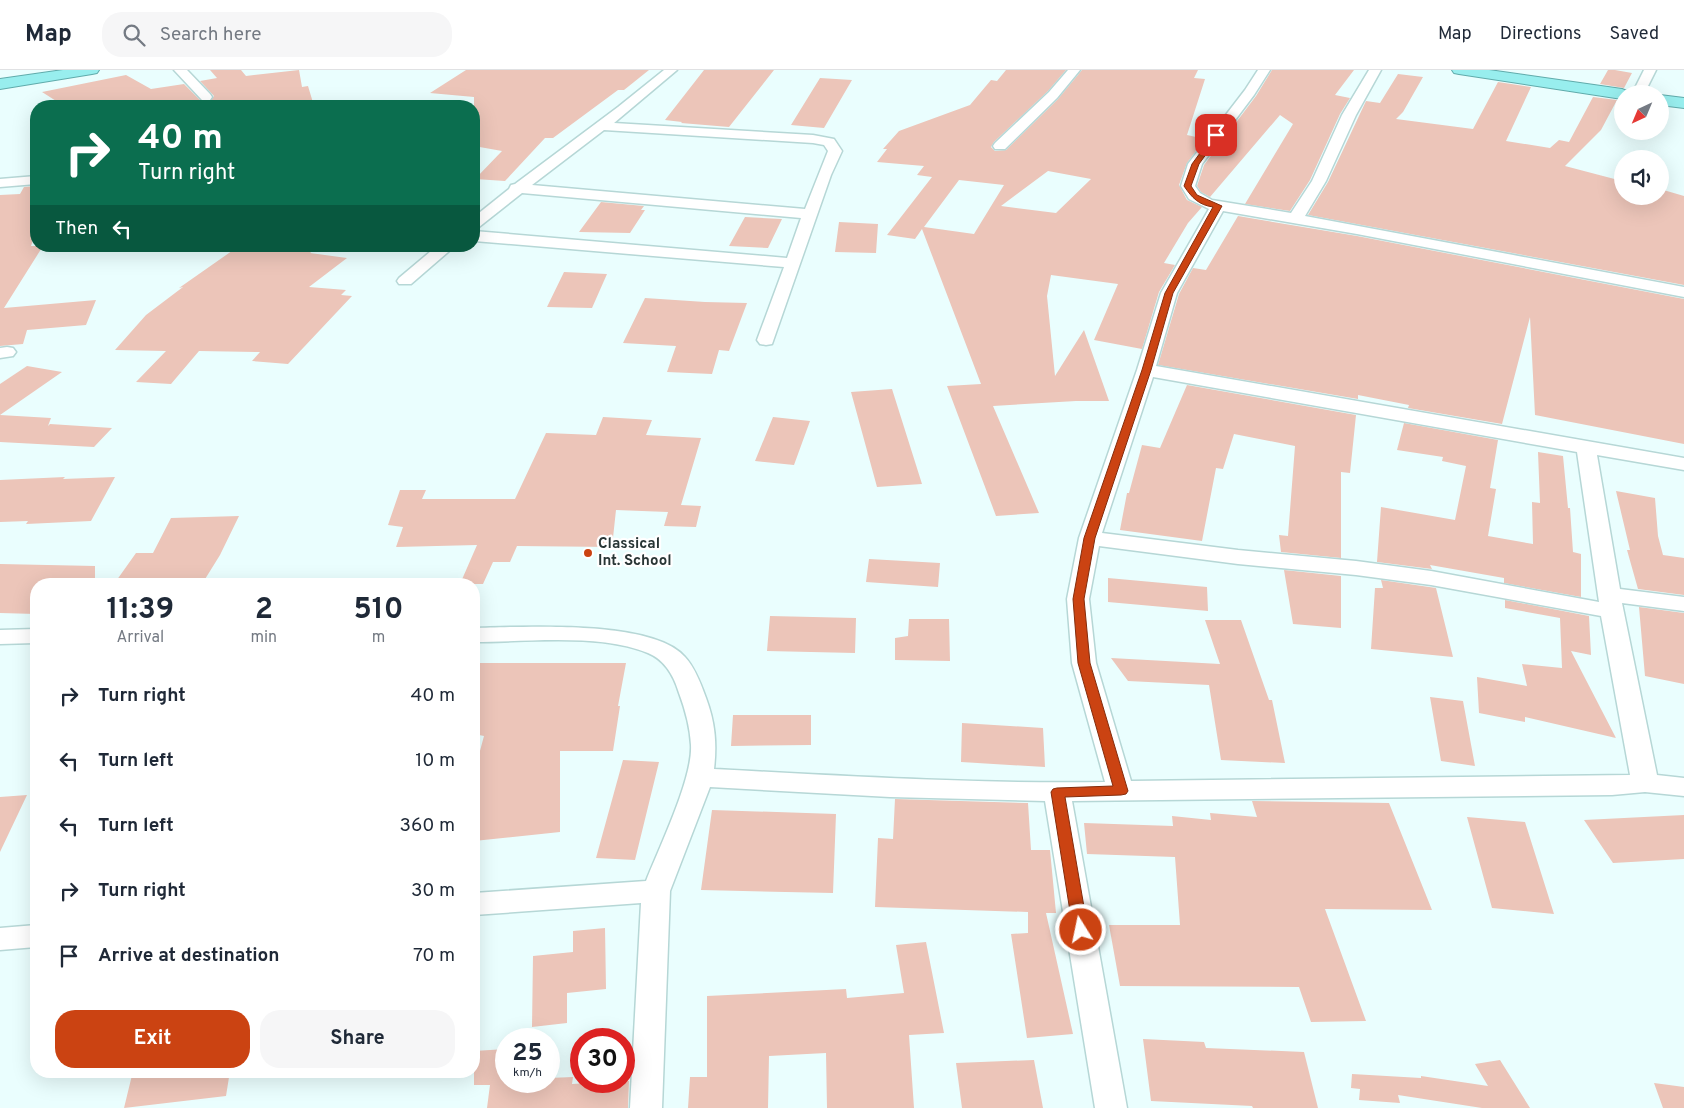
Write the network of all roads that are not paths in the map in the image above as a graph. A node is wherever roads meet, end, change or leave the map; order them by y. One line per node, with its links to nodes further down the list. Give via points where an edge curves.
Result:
1 (92, 70): 9 (highway)
2 (180, 70): 12 (street)
3 (671, 70): 15 (street)
4 (1074, 70): 16 (street)
5 (1264, 70): 20 (street, via 1195,164 1188,186 1194,196)
6 (1375, 70): 23 (street, via 1349,115 1319,181)
7 (1459, 70): 11 (highway)
8 (1650, 70): 10 (street)
9 (0, 84)
10 (1642, 85)
11 (1614, 93)
12 (206, 97)
13 (1669, 101): 14 (highway)
14 (1684, 103)
15 (604, 126): 19 (street); 21 (street, via 813,138 829,142 835,151)
16 (1000, 146)
17 (30, 180): 18 (street)
18 (0, 183)
19 (516, 188): 21 (street); 22 (street)
20 (1218, 206): 23 (street); 30 (street, via 1169,293)
21 (810, 214): 26 (street)
22 (480, 219)
23 (1295, 219): 28 (street)
24 (480, 237): 26 (street)
25 (440, 252): 27 (street)
26 (793, 263): 29 (street)
27 (405, 281)
28 (1684, 292)
29 (766, 340)
30 (1146, 370): 31 (street); 33 (street)
31 (1586, 449): 32 (street); 34 (street)
32 (1684, 464)
33 (1090, 538): 34 (street, via 1356,568); 42 (street, via 1078,599 1084,663)
34 (1611, 603): 35 (street); 40 (street)
35 (1684, 604)
36 (480, 635): 39 (street, via 610,636 657,648 676,661 697,708 704,746)
37 (30, 636): 38 (street)
38 (0, 637)
39 (700, 777): 43 (street, via 890,788); 44 (street)
40 (1645, 783): 41 (street); 42 (street)
41 (1684, 787)
42 (1121, 791): 43 (street)
43 (1057, 792): 49 (street)
44 (656, 891): 45 (street); 48 (street)
45 (480, 904)
46 (30, 936): 47 (street)
47 (0, 939)
48 (646, 1108)
49 (1111, 1108)

